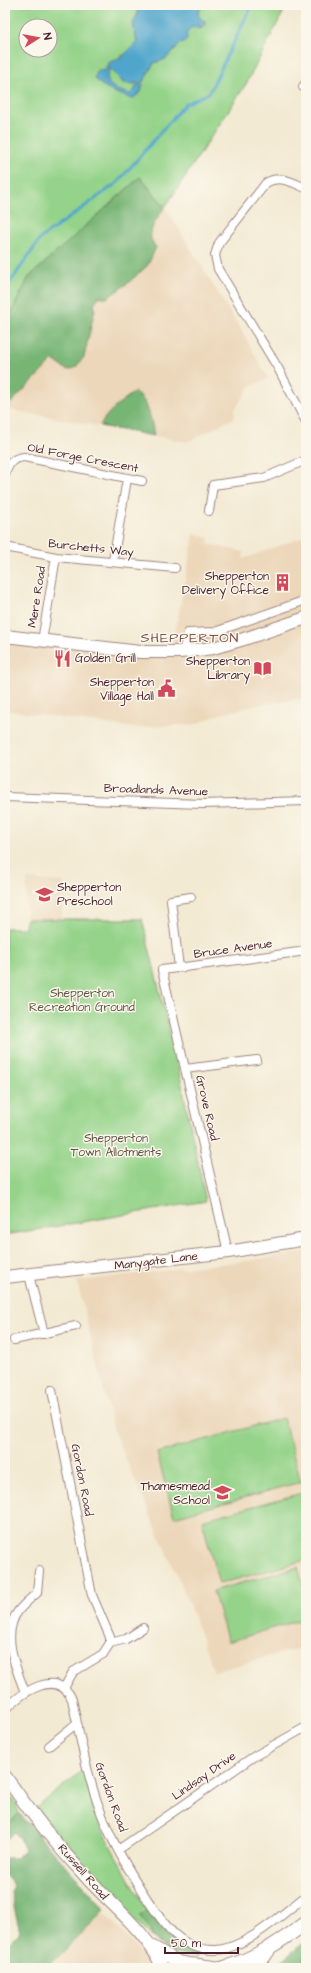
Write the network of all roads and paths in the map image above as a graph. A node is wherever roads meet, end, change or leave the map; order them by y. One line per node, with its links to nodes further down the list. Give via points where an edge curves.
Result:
1 (306, 188): 2 (street, via 280,178 270,180 219,242 215,255 218,269 267,349)
2 (306, 422)
3 (306, 460): 7 (street, via 264,478 213,485)
4 (5, 475): 5 (street, Old Forge Crescent, via 10,462 24,457)
5 (127, 479): 6 (street, Old Forge Crescent); 10 (street)
6 (142, 481)
7 (209, 511)
8 (5, 547): 9 (street, Burchetts Way)
9 (56, 557): 10 (street, Burchetts Way); 15 (street, Mere Road)
10 (113, 561): 11 (street, Burchetts Way)
11 (175, 568)
12 (306, 600): 16 (street, via 215,632 188,633)
13 (306, 618): 16 (main road, via 214,648)
14 (5, 636): 15 (main road)
15 (42, 641): 16 (main road, via 140,652)
16 (183, 652)
17 (5, 797): 18 (street, Broadlands Avenue, via 202,804)
18 (306, 801)
19 (191, 898): 21 (street, via 171,900)
20 (306, 949): 21 (street, Bruce Avenue)
21 (179, 968): 22 (street, Bruce Avenue)
22 (162, 970): 24 (street, Grove Road)
23 (257, 1060): 24 (street)
24 (185, 1069): 26 (street, Grove Road)
25 (306, 1239): 26 (main road, Manygate Lane)
26 (228, 1252): 27 (main road, Manygate Lane)
27 (29, 1275): 28 (main road, Manygate Lane); 30 (street)
28 (5, 1277)
29 (76, 1326): 30 (street)
30 (44, 1334): 31 (street)
31 (14, 1340)
32 (52, 1390): 35 (street, Gordon Road, via 92,1595 110,1637)
33 (39, 1571): 37 (street, via 37,1593 18,1611 12,1622 11,1653)
34 (143, 1628): 35 (street, via 126,1639)
35 (110, 1643): 36 (street, via 103,1654 74,1672)
36 (64, 1688): 37 (street, via 50,1683); 39 (street, Gordon Road, via 72,1699)
37 (25, 1692): 38 (street)
38 (5, 1710)
39 (78, 1726): 41 (street, via 72,1727); 43 (street, Gordon Road, via 83,1753 106,1827)
40 (306, 1727): 43 (street, Lindsay Drive, via 257,1754)
41 (49, 1746)
42 (5, 1776): 46 (main road, Russell Road, via 32,1813 87,1878)
43 (118, 1850): 44 (street, Gordon Road, via 168,1929 189,1945 201,1949 232,1947 246,1940)
44 (306, 1896)
45 (306, 1923): 47 (main road)
46 (151, 1946): 48 (main road, via 166,1957); 49 (main road, Russell Road)
47 (270, 1948): 51 (main road); 52 (main road)
48 (190, 1967): 50 (main road)
49 (162, 1968)
50 (217, 1968)
51 (223, 1968)
52 (256, 1968)

